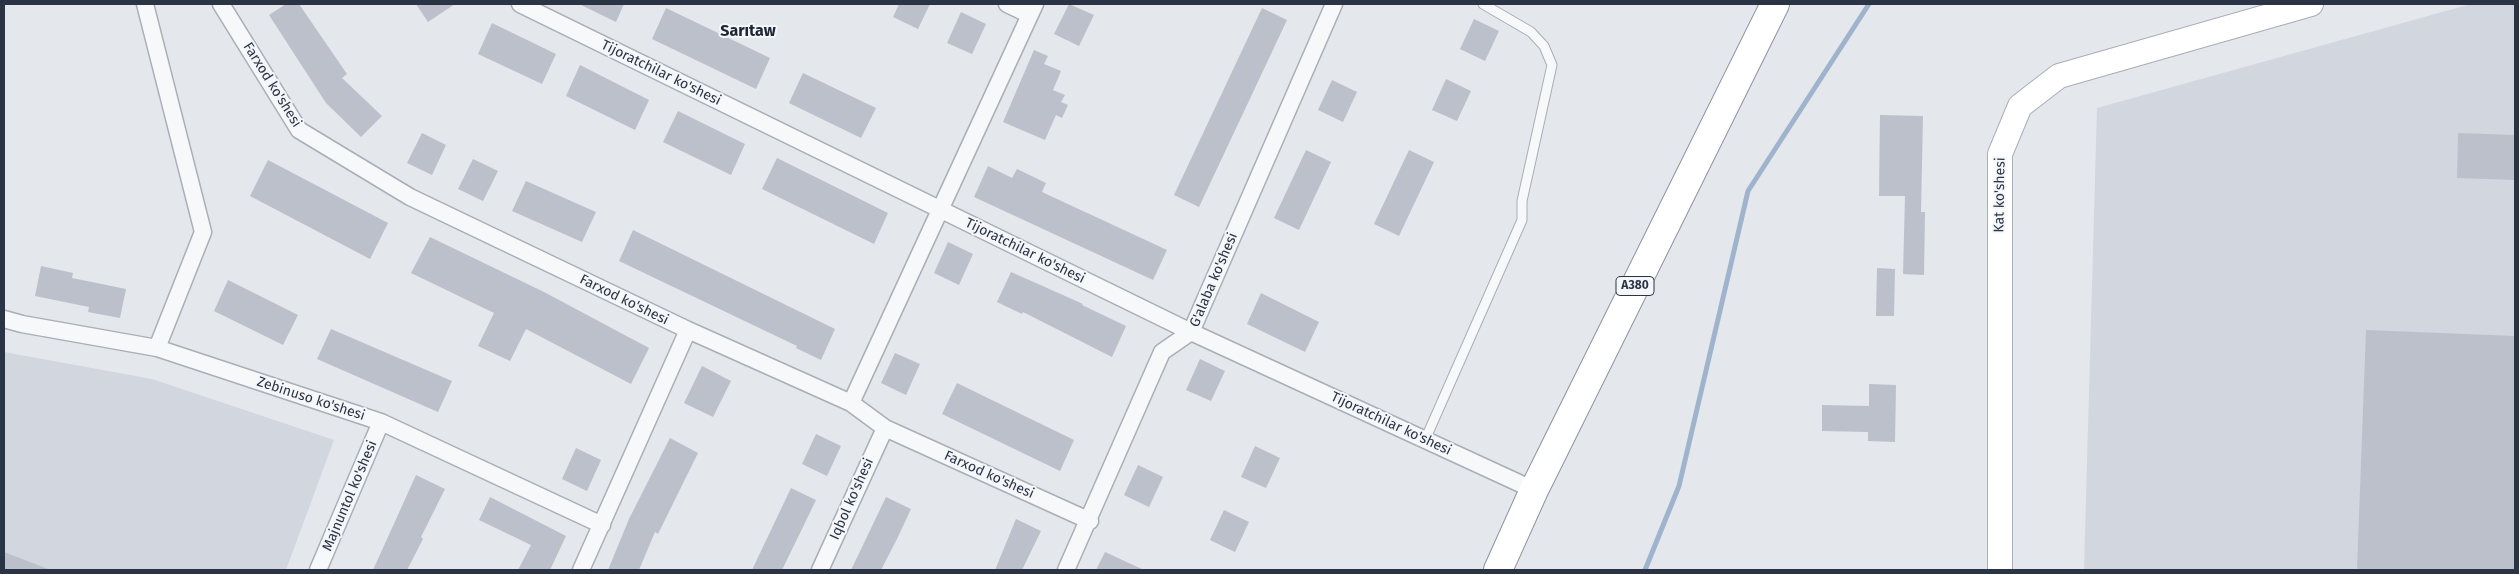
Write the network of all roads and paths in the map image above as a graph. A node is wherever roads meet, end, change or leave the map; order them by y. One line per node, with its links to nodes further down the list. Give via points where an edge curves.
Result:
1 (145, 4): 14 (street, via 203,232)
2 (221, 4): 12 (street, Farxod ko'shesi, via 299,130 410,197)
3 (520, 4): 10 (street, Tijoratchilar ko'shesi)
4 (1006, 4): 9 (street)
5 (1334, 4): 13 (street, G'alaba ko'shesi)
6 (1483, 4): 18 (lane, via 1531,32 1544,46 1552,65 1522,201 1522,220)
7 (1775, 4): 19 (highway, A380)
8 (2311, 4): 27 (street, Kat ko'shesi, via 2059,76 2020,106 2000,154)
9 (1033, 9): 10 (street)
10 (942, 210): 13 (street, Tijoratchilar ko'shesi); 15 (street)
11 (4, 319): 14 (street, Zebinuso ko'shesi)
12 (688, 330): 15 (street, Farxod ko'shesi); 21 (street)
13 (1191, 332): 18 (street, Tijoratchilar ko'shesi); 20 (street, G'alaba ko'shesi, via 1162,352)
14 (157, 348): 16 (street, Zebinuso ko'shesi)
15 (852, 403): 17 (street, Farxod ko'shesi)
16 (381, 422): 21 (street, Zebinuso ko'shesi); 22 (street, Majnuntol ko'shesi)
17 (885, 428): 20 (street, Farxod ko'shesi); 24 (street, Iqbol ko'shesi)
18 (1425, 440): 19 (street, Tijoratchilar ko'shesi)
19 (1534, 490): 26 (highway, A380)
20 (1090, 521): 25 (street, G'alaba ko'shesi)
21 (602, 525): 23 (street)
22 (318, 570)
23 (581, 570)
24 (820, 570)
25 (1066, 570)
26 (1498, 570)
27 (2000, 570)

